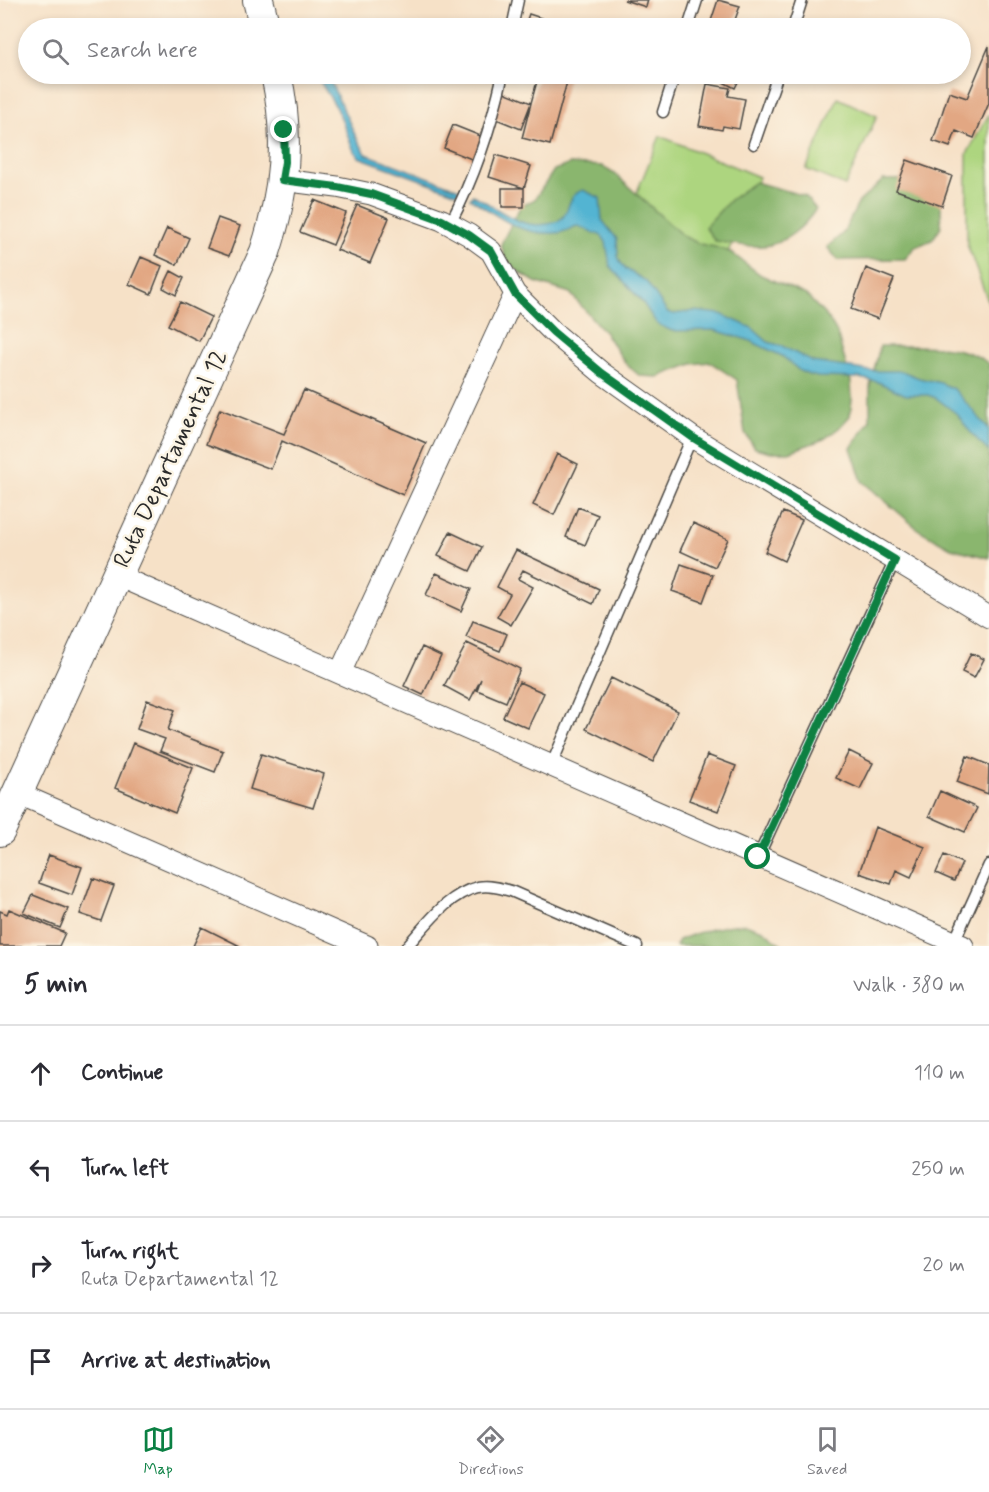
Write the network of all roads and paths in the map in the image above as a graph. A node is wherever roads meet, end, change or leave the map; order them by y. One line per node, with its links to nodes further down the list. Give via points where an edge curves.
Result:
1 (258, 0): 5 (main road)
2 (518, 0): 6 (lane)
3 (697, 0): 7 (lane)
4 (802, 0): 8 (lane)
5 (262, 18)
6 (514, 18)
7 (691, 18)
8 (796, 18)
9 (277, 84): 15 (main road, Ruta Departamental 12, via 284,130)
10 (500, 84): 16 (lane, via 469,187)
11 (672, 84): 13 (lane)
12 (775, 84): 14 (lane)
13 (663, 112)
14 (754, 144)
15 (282, 180): 16 (street, via 371,194); 20 (main road, Ruta Departamental 12, via 265,252)
16 (450, 224): 17 (street, via 491,251)
17 (515, 294): 18 (street, via 602,373); 22 (street)
18 (692, 437): 19 (street); 23 (lane)
19 (895, 560): 21 (street); 26 (lane)
20 (118, 576): 22 (street); 24 (main road, Ruta Departamental 12)
21 (989, 617)
22 (340, 674): 23 (street)
23 (551, 766): 26 (street)
24 (17, 793): 25 (main road, Ruta Departamental 12); 29 (street)
25 (0, 831)
26 (758, 857): 28 (street)
27 (989, 865): 28 (lane)
28 (959, 944)
29 (368, 946)
30 (407, 946): 31 (lane, via 441,909 462,893 494,887)
31 (637, 946)

